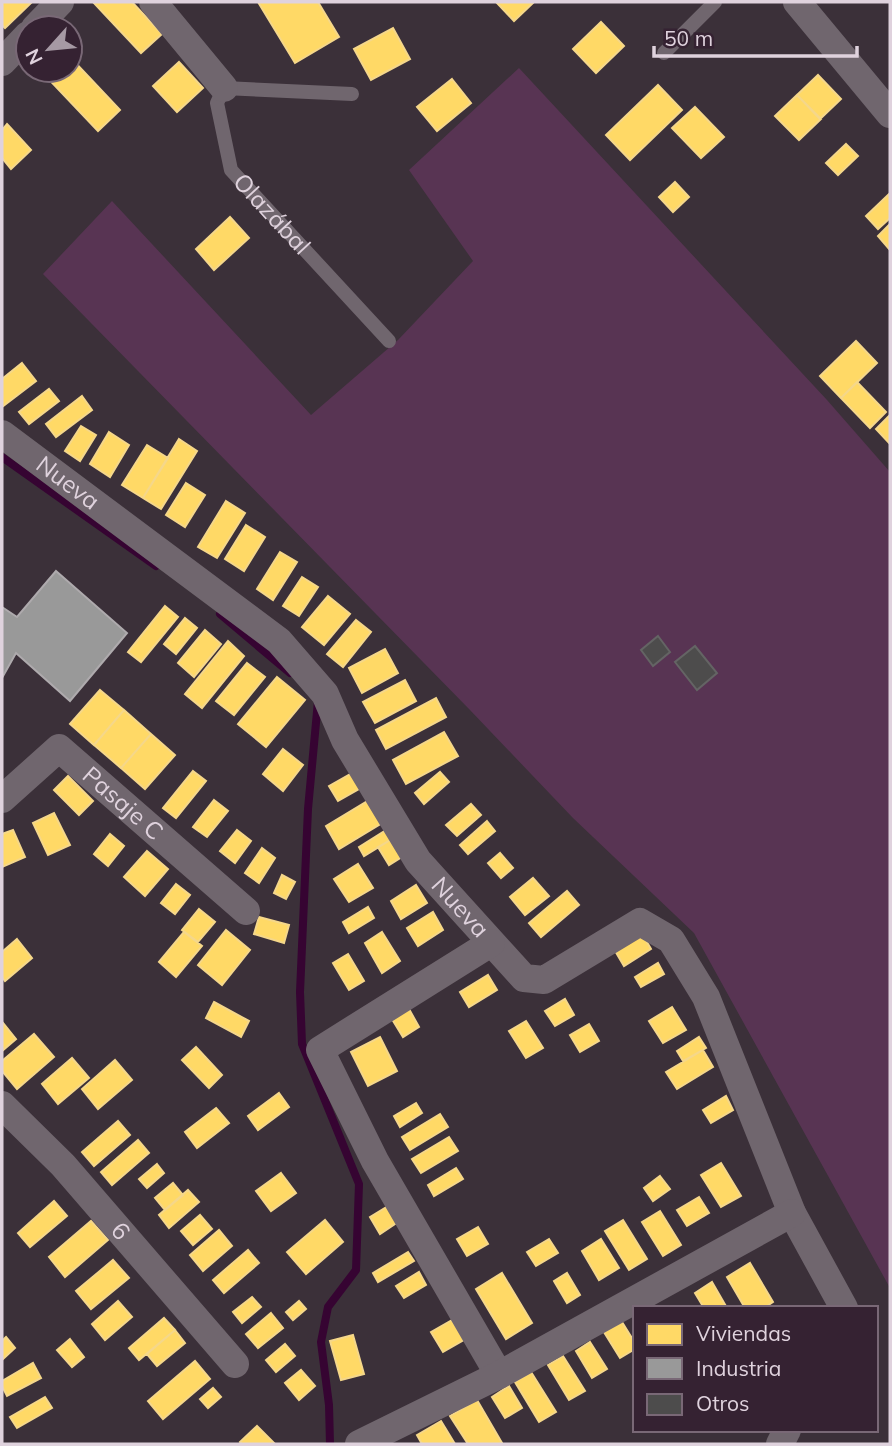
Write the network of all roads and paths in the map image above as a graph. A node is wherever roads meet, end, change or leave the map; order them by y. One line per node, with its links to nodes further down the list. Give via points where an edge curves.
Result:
1 (153, 2): 5 (street)
2 (715, 2): 4 (lane)
3 (797, 2): 7 (street)
4 (664, 53)
5 (224, 88): 6 (lane); 8 (lane, Olazábal, via 217,103 231,170)
6 (352, 94)
7 (890, 114)
8 (388, 341)
9 (2, 434): 12 (street, Nueva, via 279,641 325,694 345,740 418,861)
10 (2, 799): 11 (street, Pasaje C, via 59,748)
11 (246, 911)
12 (491, 943): 14 (street, Nueva, via 524,978 544,980 640,922 671,940 706,997); 17 (street, via 320,1050 376,1161)
13 (2, 1105): 16 (street, 6, via 63,1165)
14 (792, 1213): 15 (street, Nueva); 17 (street)
15 (843, 1306)
16 (235, 1364)
17 (499, 1375): 18 (street)
18 (359, 1444)

